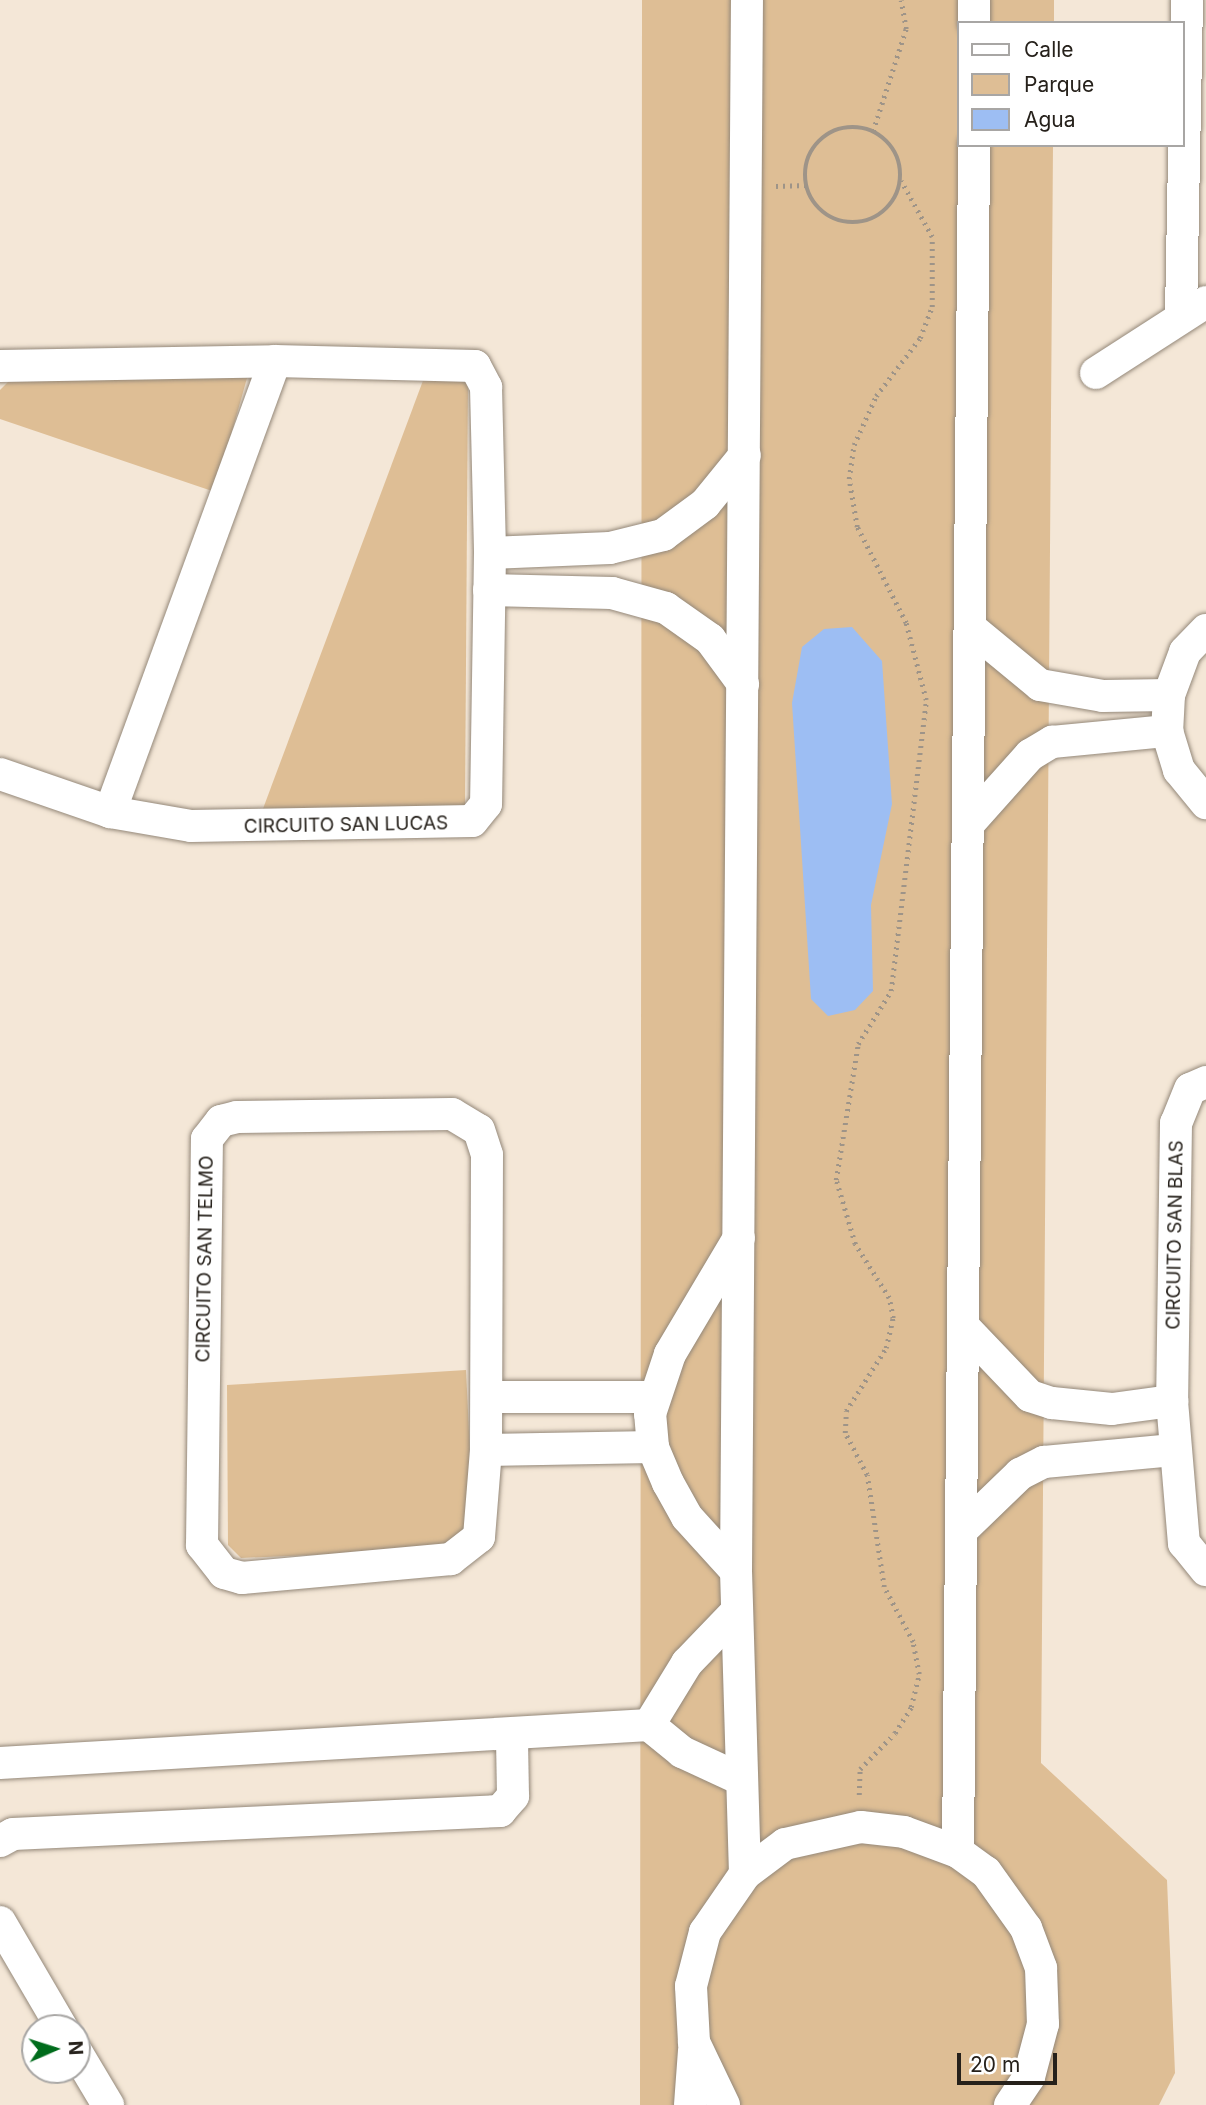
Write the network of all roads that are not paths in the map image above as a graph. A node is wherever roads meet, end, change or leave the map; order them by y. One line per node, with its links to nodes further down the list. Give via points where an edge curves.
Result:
1 (746, 0): 10 (street)
2 (974, 0): 4 (street)
3 (1194, 13): 6 (street)
4 (974, 21)
5 (974, 147): 13 (street)
6 (1193, 308): 9 (street)
7 (275, 361): 8 (street, CIRCUITO SAN LUCAS); 11 (street, CIRCUITO SAN LUCAS, via 475,366 486,387); 20 (street)
8 (0, 366)
9 (1096, 373)
10 (745, 455): 11 (street, via 705,504 663,535 610,548); 15 (street)
11 (490, 553): 12 (street, CIRCUITO SAN LUCAS)
12 (489, 590): 15 (street, via 612,593 666,608 710,639); 20 (street, CIRCUITO SAN LUCAS, via 486,804 472,821 253,829)
13 (972, 629): 16 (street, via 1040,685 1103,695); 21 (street)
14 (1206, 630): 16 (street, via 1185,652)
15 (743, 684): 23 (street)
16 (1169, 695): 17 (street)
17 (1167, 732): 19 (street, via 1179,770); 21 (street, via 1052,742 1030,755)
18 (0, 774): 20 (street, CIRCUITO SAN LUCAS)
19 (1206, 803)
20 (110, 812)
21 (971, 821): 24 (street)
22 (1206, 1082): 27 (street, CIRCUITO SAN BLAS, via 1189,1089 1176,1123)
23 (740, 1237): 26 (street, via 691,1313); 33 (street)
24 (964, 1327): 27 (street, via 1030,1396 1052,1404 1112,1409); 31 (street)
25 (487, 1397): 26 (street); 29 (street, CIRCUITO SAN TELMO); 29 (street, CIRCUITO SAN TELMO, via 487,1155 479,1130 452,1114 237,1117 212,1129 207,1139 202,1545 209,1562 242,1578 451,1559 467,1550 484,1521)
26 (654, 1397): 28 (street)
27 (1172, 1401): 30 (street, CIRCUITO SAN BLAS)
28 (653, 1447): 29 (street); 33 (street, via 687,1517)
29 (486, 1450)
30 (1173, 1450): 31 (street, via 1044,1462 1020,1474); 32 (street, CIRCUITO SAN BLAS, via 1184,1542)
31 (962, 1530): 40 (street)
32 (1206, 1570)
33 (736, 1571): 34 (street)
34 (737, 1611): 35 (street, via 687,1663); 38 (street)
35 (649, 1725): 36 (street); 38 (street, via 682,1752)
36 (512, 1737): 37 (street); 39 (street, via 513,1796 500,1811 13,1835)
37 (0, 1763)
38 (738, 1777): 41 (street)
39 (0, 1841)
40 (958, 1852): 41 (street, via 904,1832 861,1827 785,1844); 49 (street, via 986,1872 1011,1903 1041,1968 1043,2024 1029,2077)
41 (745, 1874): 44 (street, via 705,1932 691,1986)
42 (0, 1922): 43 (street)
43 (54, 2014)
44 (694, 2042): 47 (street); 48 (street)
45 (91, 2076): 46 (street)
46 (108, 2105)
47 (690, 2105)
48 (724, 2105)
49 (1010, 2105)

